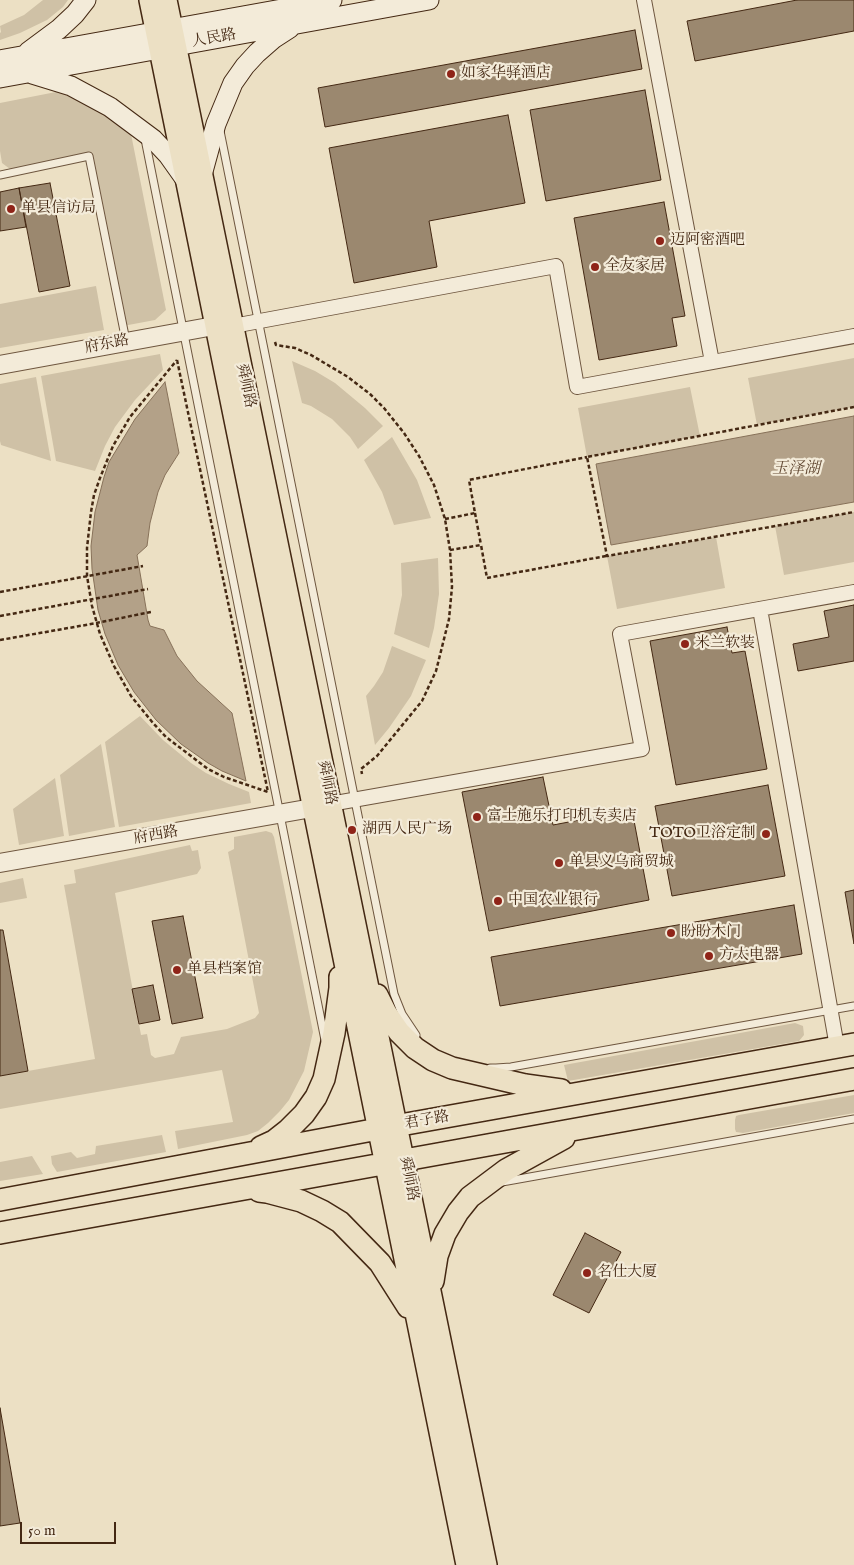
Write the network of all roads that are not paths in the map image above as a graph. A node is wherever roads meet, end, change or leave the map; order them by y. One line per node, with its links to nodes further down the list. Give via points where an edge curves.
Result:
1 (86, 0): 11 (main road)
2 (150, 0): 9 (main road, 舜师路)
3 (166, 0): 9 (main road, 舜师路)
4 (264, 0): 8 (main road)
5 (332, 0): 8 (main road, 人民路)
6 (429, 0): 8 (main road, 人民路)
7 (644, 0): 21 (street)
8 (292, 16): 9 (main road, 人民路); 13 (main road, via 245,66 233,83)
9 (166, 39): 11 (main road, 人民路); 16 (main road, 舜师路)
10 (0, 60): 11 (main road, 人民路)
11 (25, 65): 12 (main road, 人民路); 14 (main road, via 110,107)
12 (0, 78)
13 (218, 119): 16 (main road); 32 (lane, via 394,994 411,1030)
14 (144, 132): 16 (main road); 18 (lane)
15 (0, 175): 20 (lane, via 89,156)
16 (194, 178): 17 (main road, 舜师路)
17 (224, 326): 18 (street, 府东路); 21 (street, via 556,266 577,387); 25 (main road, 舜师路)
18 (184, 331): 20 (street, 府东路); 33 (lane)
19 (854, 336): 21 (street)
20 (126, 342): 22 (street, 府东路)
21 (712, 362)
22 (0, 366)
23 (854, 592): 24 (street)
24 (760, 609): 25 (street, via 620,634 642,749); 30 (street)
25 (321, 806): 26 (street, 府西路); 27 (main road, 舜师路); 28 (main road, 舜师路)
26 (0, 864)
27 (339, 941): 33 (main road, via 340,988); 40 (main road, 舜师路)
28 (363, 961): 32 (main road, via 386,1013 399,1032 415,1048); 40 (main road, 舜师路)
29 (854, 1006): 30 (lane)
30 (830, 1010): 31 (street); 35 (lane, via 511,1066)
31 (845, 1046): 37 (main road, 君子路)
32 (431, 1051): 34 (lane, via 453,1061); 37 (main road, via 452,1068 525,1085)
33 (329, 1058): 41 (main road, via 316,1097 304,1114 274,1141)
34 (477, 1066)
35 (486, 1067)
36 (854, 1079): 39 (main road)
37 (584, 1092): 40 (main road, 君子路)
38 (854, 1119): 43 (lane)
39 (590, 1127): 42 (main road); 43 (main road, via 564,1137)
40 (387, 1128): 41 (main road, 君子路); 42 (main road, 舜师路)
41 (234, 1157): 45 (main road, 君子路)
42 (394, 1162): 44 (main road); 47 (main road, 舜师路)
43 (485, 1185): 47 (main road, via 470,1197 445,1234 432,1279)
44 (244, 1189): 46 (main road); 47 (main road, via 301,1201 340,1222 380,1263 406,1303)
45 (0, 1200)
46 (0, 1233)
47 (428, 1328): 48 (main road, 舜师路); 49 (main road, 舜师路)
48 (467, 1565)
49 (486, 1565)

